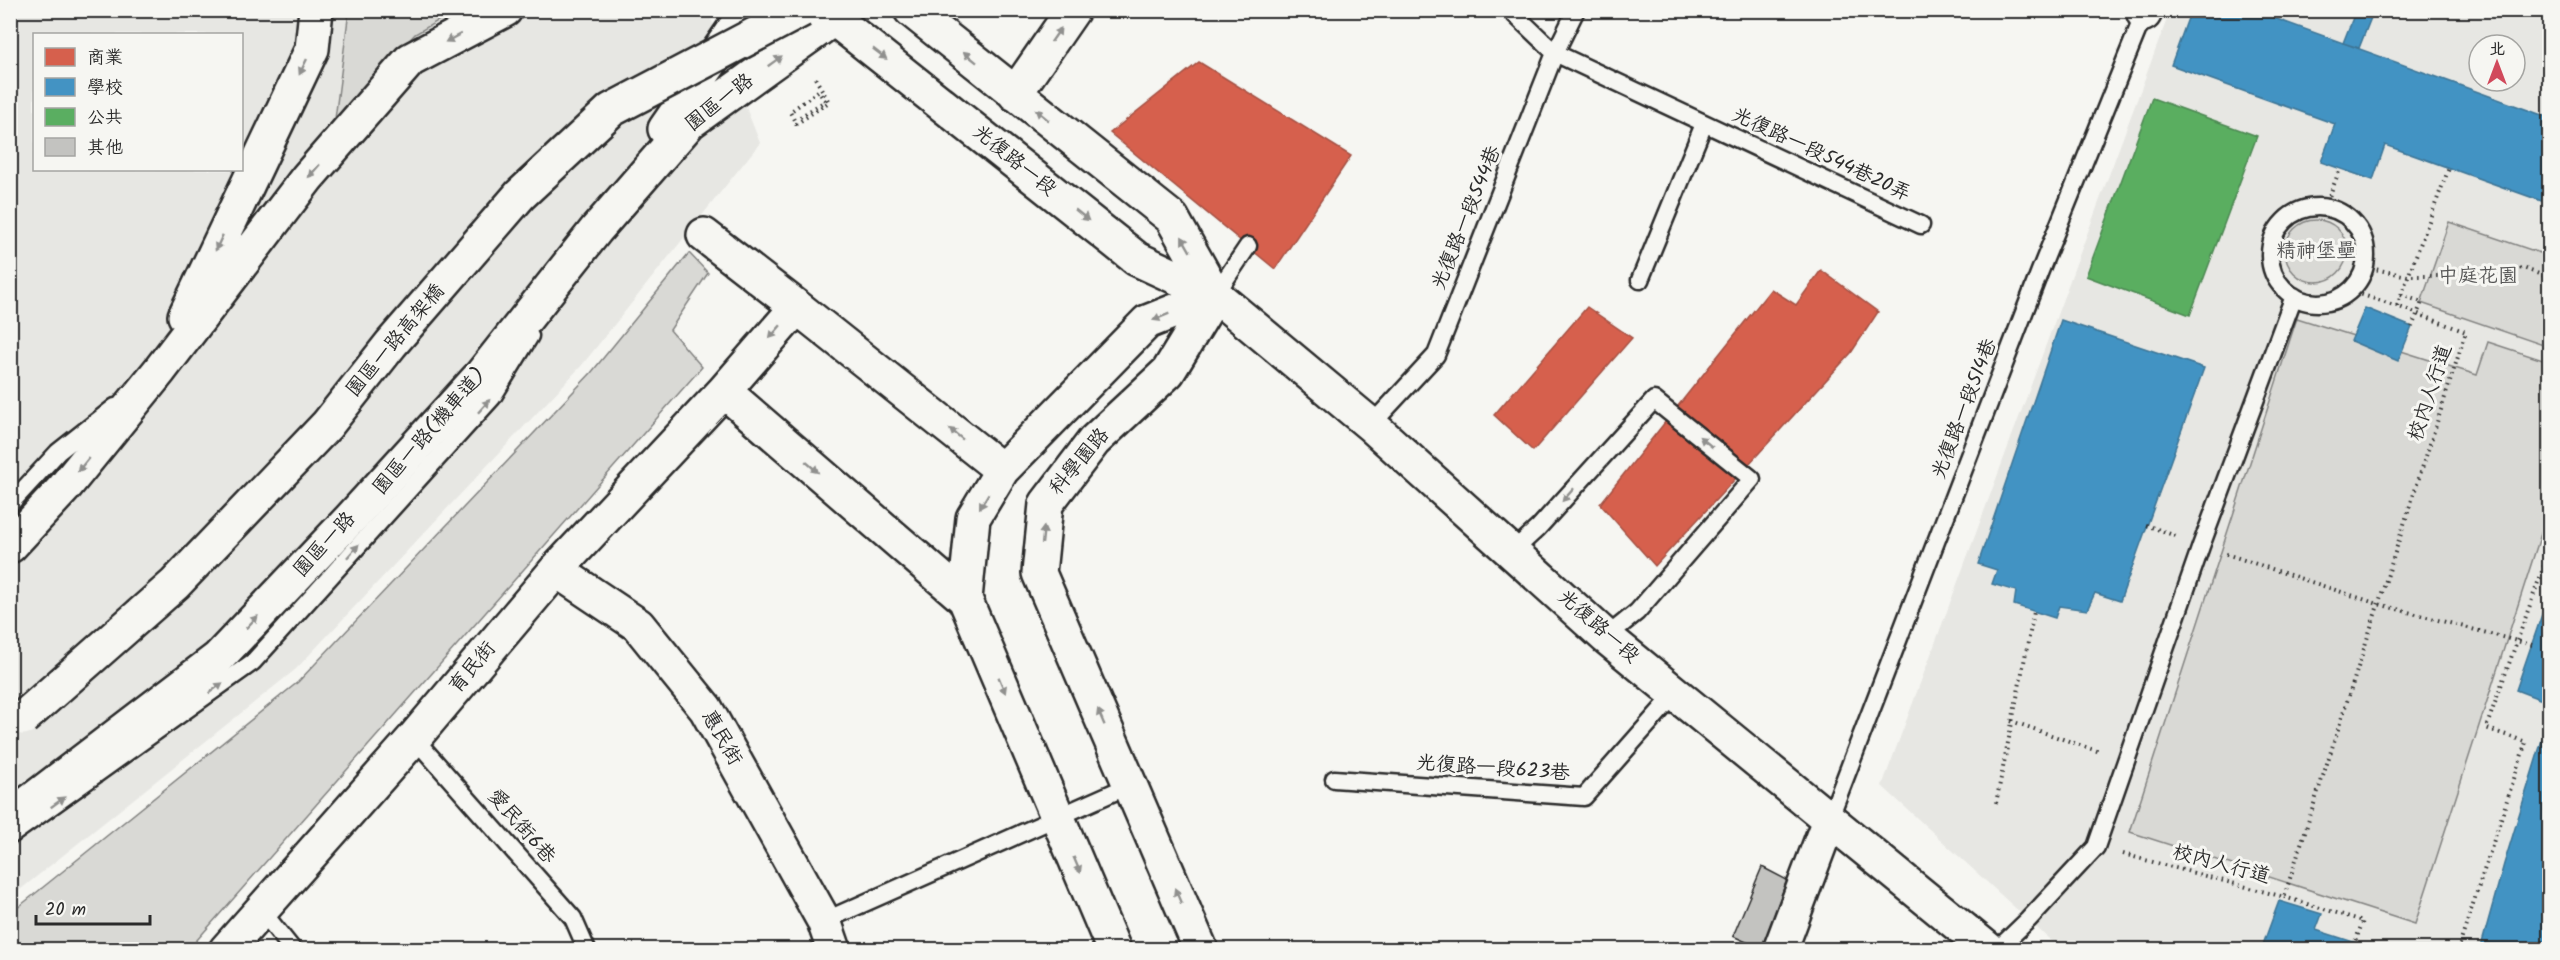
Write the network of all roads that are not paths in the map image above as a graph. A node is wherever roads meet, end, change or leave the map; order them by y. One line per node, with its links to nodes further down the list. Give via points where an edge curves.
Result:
1 (316, 10): 22 (street, one-way to 22, via 312,49)
2 (505, 10): 22 (street, one-way to 22, via 410,60 307,178)
3 (747, 10): 15 (street, 園區一路)
4 (802, 10): 33 (street, 園區一路高架橋, bridge, via 611,110 520,195 391,344 327,425 175,584)
5 (911, 10): 12 (street, 光復路一段, one-way to 5)
6 (1073, 10): 12 (street, one-way to 6)
7 (1510, 10): 11 (lane, 光復路一段544巷20弄)
8 (1576, 10): 11 (lane, 光復路一段544巷)
9 (2145, 12): 39 (lane, 光復路一段514巷, via 2040,271)
10 (828, 15): 15 (street, 園區一路, one-way to 10, via 690,122); 19 (street, 光復路一段, one-way to 19, via 1137,259)
11 (1555, 53): 13 (lane, 光復路一段544巷20弄); 24 (lane, 光復路一段544巷, via 1436,355)
12 (1015, 94): 19 (street, 光復路一段, one-way to 12, via 1172,218)
13 (1704, 124): 14 (lane, 光復路一段544巷20弄); 18 (lane, 光復路一段544巷20弄)
14 (1921, 225)
15 (596, 230): 37 (street, 園區一路, one-way to 15, via 218,658 482,374); 40 (lane, 園區一路(機車道), one-way to 15, via 253,662 492,398)
16 (704, 235): 21 (street)
17 (1248, 246): 19 (lane)
18 (1640, 280)
19 (1215, 295): 24 (street, 光復路一段); 25 (street, one-way to 25, via 1147,322); 36 (street, 科學園路, one-way to 19, via 1039,573 1046,504 1094,441 1168,372)
20 (2294, 297): 20 (lane, via 2273,272 2272,239 2293,214 2325,207 2341,213 2363,237 2365,267 2359,281 2337,300 2307,302); 50 (lane, via 2201,546 2096,847)
21 (797, 307): 23 (street, one-way to 23); 25 (street, one-way to 21)
22 (160, 370): 26 (lane, via 58,452); 27 (street, one-way to 27, via 64,488)
23 (724, 391): 29 (street, 育民街); 30 (street, one-way to 30)
24 (1371, 425): 28 (street, 光復路一段)
25 (1002, 470): 30 (street, one-way to 30, via 973,518)
26 (10, 504)
27 (10, 546)
28 (1512, 552): 31 (street, 光復路一段); 31 (lane, one-way to 28, via 1637,612 1752,479 1654,400)
29 (556, 570): 34 (street, 育民街); 42 (street, 惠民街, via 639,625 706,709)
30 (965, 599): 38 (street, one-way to 38)
31 (1606, 637): 32 (street, 光復路一段)
32 (1675, 694): 35 (lane, 光復路一段623巷, via 1584,797); 39 (street, 光復路一段)
33 (15, 724)
34 (414, 738): 41 (street, 育民街); 45 (lane, 愛民街6巷, via 573,918)
35 (1334, 779)
36 (1130, 785): 38 (lane); 47 (street, 科學園路, one-way to 36)
37 (10, 817)
38 (1057, 817): 42 (lane); 46 (street, one-way to 46)
39 (1829, 820): 48 (street); 49 (street, 光復路一段)
40 (10, 836)
41 (261, 910): 43 (street, 育民街); 44 (lane)
42 (829, 935)
43 (226, 950)
44 (293, 950)
45 (587, 950)
46 (1114, 950)
47 (1201, 950)
48 (1780, 950)
49 (1989, 950)
50 (1997, 950)

